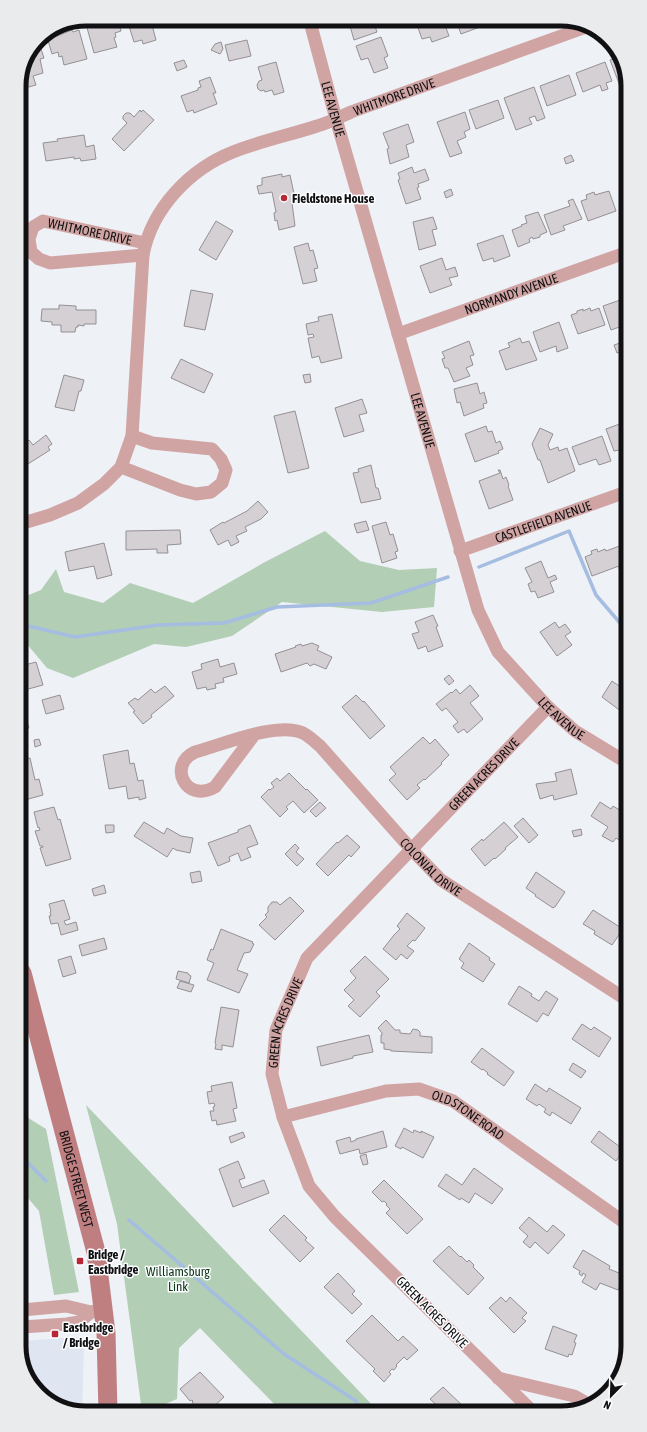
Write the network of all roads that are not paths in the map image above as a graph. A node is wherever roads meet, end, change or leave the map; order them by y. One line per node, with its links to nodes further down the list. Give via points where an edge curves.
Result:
1 (311, 26): 3 (street, LEE AVENUE)
2 (579, 29): 3 (street, WHITMORE DRIVE)
3 (336, 119): 4 (street, WHITMORE DRIVE, via 233,152 202,168 181,186 162,208); 6 (street, LEE AVENUE)
4 (144, 249): 4 (street, WHITMORE DRIVE, via 50,263 39,259 31,252 28,239 33,227 43,221); 7 (street, WHITMORE DRIVE)
5 (621, 254): 6 (street, NORMANDY AVENUE)
6 (398, 334): 11 (street, LEE AVENUE)
7 (132, 436): 8 (street, WHITMORE DRIVE); 8 (street, via 152,443 212,449 226,470 222,484 211,492 196,494)
8 (121, 467): 10 (street, WHITMORE DRIVE, via 104,484 78,503)
9 (621, 494): 11 (street, CASTLEFIELD AVENUE)
10 (26, 522)
11 (460, 551): 12 (street, LEE AVENUE, via 478,610 498,652)
12 (548, 707): 14 (street, LEE AVENUE, via 575,730); 15 (street, GREEN ACRES DRIVE)
13 (254, 735): 13 (street, COLONIAL DRIVE, via 188,756 181,770 186,784 202,792 215,787); 15 (street, COLONIAL DRIVE, via 283,729 303,733 311,738)
14 (621, 759)
15 (411, 849): 17 (street, COLONIAL DRIVE, via 441,880); 18 (street, GREEN ACRES DRIVE, via 307,958 276,1030 272,1074)
16 (26, 988): 21 (main road, BRIDGE STREET WEST, via 96,1252)
17 (621, 996)
18 (283, 1117): 19 (street, OLD STONE ROAD, via 386,1091 419,1089 453,1102); 23 (street, GREEN ACRES DRIVE, via 309,1186 335,1218)
19 (621, 1220)
20 (26, 1310): 21 (street, via 66,1306)
21 (97, 1311): 22 (street, via 79,1322); 25 (main road, BRIDGE STREET WEST, via 107,1363)
22 (26, 1327)
23 (498, 1378): 24 (street, via 574,1396); 26 (street, GREEN ACRES DRIVE)
24 (584, 1402)
25 (108, 1406)
26 (527, 1406)

